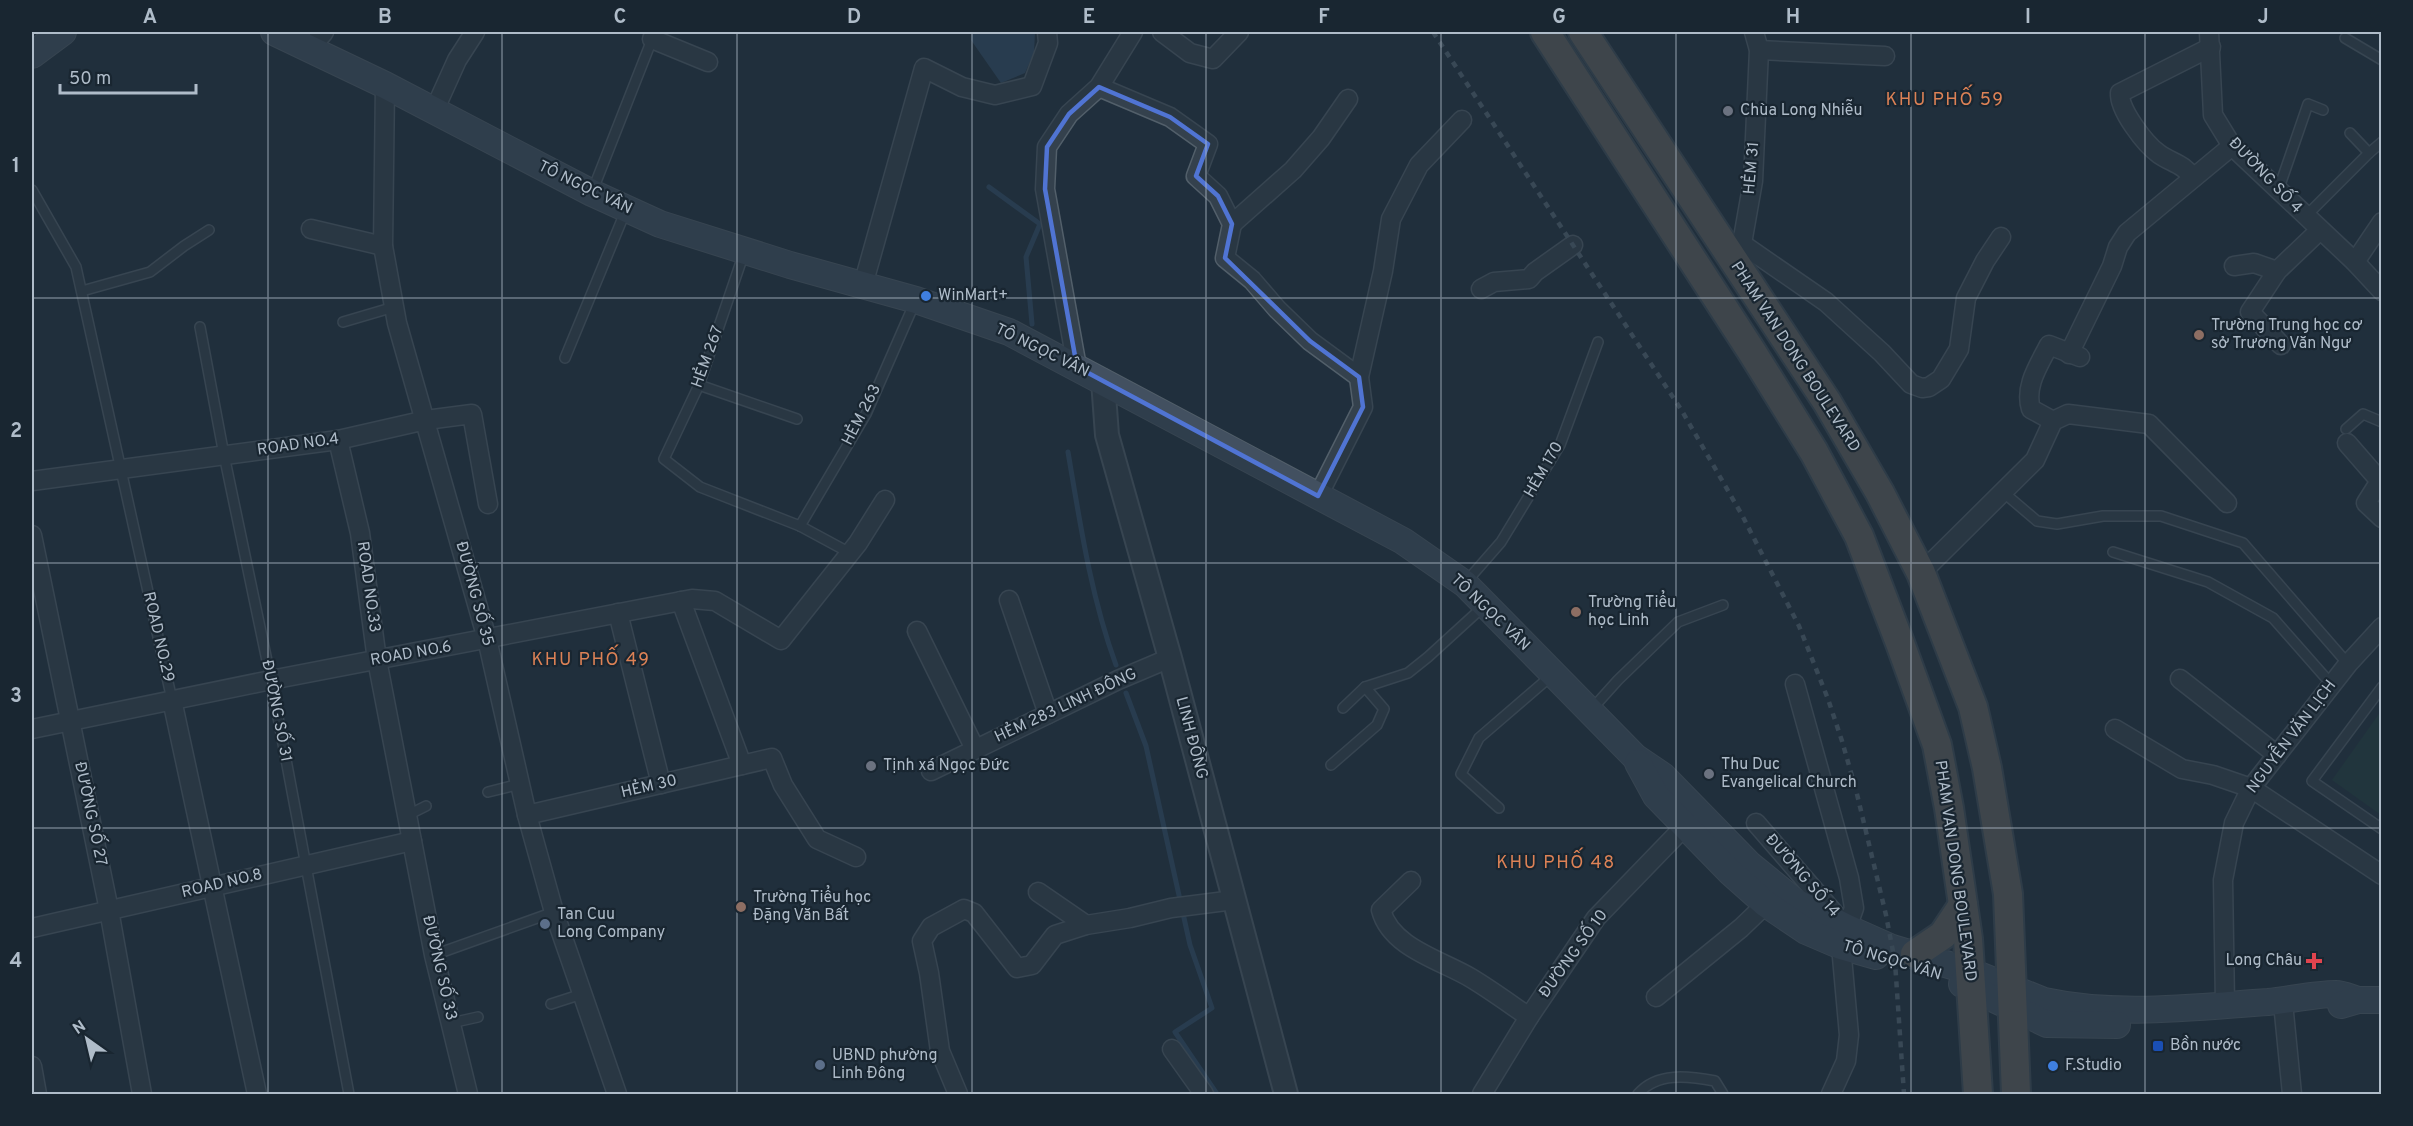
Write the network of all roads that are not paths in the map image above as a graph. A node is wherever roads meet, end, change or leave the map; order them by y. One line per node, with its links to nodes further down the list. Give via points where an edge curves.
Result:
1 (63, 32): 16 (main road)
2 (274, 32): 14 (main road, TÔ NGỌC VÂN)
3 (475, 32): 24 (street, via 457,60)
4 (1047, 32): 49 (street, via 1048,43 1032,86 995,95 962,87 924,68)
5 (1133, 32): 21 (street)
6 (1162, 32): 7 (street, via 1190,53 1213,59)
7 (1239, 32)
8 (1545, 32): 136 (highway, PHAM VAN DONG BOULEVARD, via 1752,352 1814,452 1859,536 1937,746)
9 (1582, 32): 45 (highway, PHAM VAN DONG BOULEVARD)
10 (1754, 32): 15 (street, HẺM 31)
11 (653, 35): 19 (street); 33 (lane)
12 (2345, 38): 18 (lane)
13 (2210, 39): 28 (street, ĐƯỜNG SỐ 4, via 2213,115); 30 (street, via 2120,93 2119,101 2146,142 2178,162)
14 (317, 40): 20 (main road, TÔ NGỌC VÂN)
15 (1759, 50): 17 (street); 45 (street, HẺM 31, via 1753,181)
16 (32, 55)
17 (1885, 56)
18 (2382, 60)
19 (708, 62)
20 (385, 85): 24 (main road, TÔ NGỌC VÂN); 43 (street, ĐƯỜNG SỐ 35)
21 (1099, 87): 37 (street, via 1170,117 1208,144 1196,176 1218,196); 60 (street, via 1069,114 1047,147 1045,189)
22 (1348, 99): 37 (street, via 1322,138 1293,170)
23 (2323, 110): 32 (lane, via 2308,105)
24 (434, 111): 33 (main road, TÔ NGỌC VÂN)
25 (1462, 120): 61 (street, via 1419,165 1390,219 1383,271)
26 (2350, 133): 29 (lane)
27 (2382, 142): 29 (lane)
28 (2232, 146): 30 (street); 32 (street, ĐƯỜNG SỐ 4)
29 (2369, 153): 35 (lane)
30 (2193, 178): 66 (street, via 2127,233 2075,356 2049,345 2027,396 2031,408)
31 (32, 190): 51 (lane, ROAD NO.29, via 76,267)
32 (2278, 191): 35 (street, ĐƯỜNG SỐ 4)
33 (592, 193): 34 (main road, TÔ NGỌC VÂN)
34 (627, 209): 44 (main road, TÔ NGỌC VÂN, via 660,224); 59 (lane)
35 (2305, 217): 40 (street, ĐƯỜNG SỐ 4)
36 (2382, 222): 46 (street)
37 (1232, 224): 61 (street, via 1226,258 1310,341)
38 (311, 229): 43 (street)
39 (209, 230): 51 (lane, via 150,272)
40 (2320, 230): 46 (street, ĐƯỜNG SỐ 4); 48 (street)
41 (2001, 237): 45 (street, via 1966,298 1959,349 1941,379 1922,388 1911,384 1826,302)
42 (1573, 245): 50 (street, via 1529,279 1494,282)
43 (383, 246): 54 (street, ĐƯỜNG SỐ 35)
44 (745, 251): 49 (main road, TÔ NGỌC VÂN); 63 (lane, HẺM 267)
45 (1739, 256): 83 (highway, PHAM VAN DONG BOULEVARD, via 1880,493)
46 (2355, 262): 52 (street, ĐƯỜNG SỐ 4)
47 (2234, 266): 48 (street, via 2254,263)
48 (2277, 271): 58 (street, via 2250,312)
49 (863, 285): 53 (main road, TÔ NGỌC VÂN)
50 (1481, 289)
51 (82, 291): 71 (lane, ROAD NO.29)
52 (2382, 291)
53 (916, 300): 60 (main road, TÔ NGỌC VÂN, via 1009,332); 79 (lane, HẺM 263, via 866,414)
54 (394, 307): 55 (lane); 65 (street, ĐƯỜNG SỐ 35)
55 (343, 322)
56 (200, 327): 70 (lane, ĐƯỜNG SỐ 31)
57 (1598, 342): 84 (lane, HẺM 170, via 1560,445 1501,542)
58 (2282, 345)
59 (565, 358)
60 (1077, 367): 62 (main road, TÔ NGỌC VÂN)
61 (1359, 377): 74 (street, via 1363,407)
62 (1103, 381): 74 (main road, TÔ NGỌC VÂN); 93 (street, LINH ĐÔNG, via 1107,435)
63 (699, 385): 64 (lane); 79 (lane, HẺM 267, via 664,459 700,487)
64 (798, 419)
65 (426, 420): 69 (street, ROAD NO.4); 77 (street, ROAD NO.4, via 472,414); 92 (street, ĐƯỜNG SỐ 35)
66 (2053, 421): 73 (street, via 2036,460); 76 (street, via 2068,414 2149,424)
67 (2382, 422): 68 (lane, via 2363,414)
68 (2347, 436): 78 (street, via 2380,481 2366,502)
69 (338, 440): 70 (street, ROAD NO.4); 94 (street, ROAD NO.33, via 360,532)
70 (224, 455): 71 (street, ROAD NO.4); 98 (lane, ĐƯỜNG SỐ 31)
71 (121, 469): 72 (street, ROAD NO.4); 103 (lane, ROAD NO.29)
72 (32, 481)
73 (2003, 492): 83 (street); 95 (lane, via 2037,521 2057,524 2103,516 2161,516 2243,543)
74 (1318, 496): 84 (main road, TÔ NGỌC VÂN, via 1403,541)
75 (885, 500): 82 (street)
76 (2227, 503)
77 (488, 504)
78 (2382, 518)
79 (800, 526): 82 (lane)
80 (32, 535): 107 (street, ĐƯỜNG SỐ 27)
81 (2113, 552): 100 (lane, via 2208,582 2273,618)
82 (850, 553): 86 (street, ROAD NO.6, via 781,640 715,601)
83 (1921, 573): 147 (highway, PHAM VAN DONG BOULEVARD, via 1973,707 1987,768 2008,894)
84 (1465, 584): 87 (main road, TÔ NGỌC VÂN)
85 (1009, 600): 106 (street)
86 (681, 601): 89 (street, ROAD NO.6); 113 (street)
87 (1485, 605): 96 (main road, TÔ NGỌC VÂN); 101 (lane, via 1408,673)
88 (1723, 605): 105 (lane, via 1678,622)
89 (618, 614): 92 (street, ROAD NO.6); 117 (street)
90 (2382, 627): 95 (street, NGUYỄN VĂN LỊCH)
91 (917, 631): 110 (street)
92 (488, 639): 94 (street, ROAD NO.6); 116 (street, ĐƯỜNG SỐ 35)
93 (1170, 658): 106 (street, HẺM 283 LINH ĐÔNG); 134 (street, LINH ĐÔNG)
94 (377, 660): 98 (street, ROAD NO.6); 122 (street, ROAD NO.33)
95 (2348, 664): 100 (street, NGUYỄN VĂN LỊCH)
96 (1553, 674): 105 (main road, TÔ NGỌC VÂN); 121 (lane, via 1479,738 1461,774)
97 (2180, 679): 111 (street)
98 (271, 680): 103 (street, ROAD NO.6); 129 (lane, ĐƯỜNG SỐ 31)
99 (1795, 684): 141 (street, ĐƯỜNG SỐ 14, via 1849,878 1854,908)
100 (2332, 685): 111 (street, NGUYỄN VĂN LỊCH)
101 (1365, 687): 104 (lane); 114 (lane, via 1384,709 1377,725)
102 (2382, 687): 126 (lane, via 2312,781)
103 (172, 700): 107 (street, ROAD NO.6); 132 (street, ROAD NO.29)
104 (1342, 708)
105 (1590, 712): 112 (main road, TÔ NGỌC VÂN)
106 (1048, 714): 110 (street, HẺM 283 LINH ĐÔNG)
107 (70, 721): 108 (street, ROAD NO.6); 137 (street, ĐƯỜNG SỐ 27)
108 (32, 729)
109 (2115, 729): 118 (street, via 2182,769)
110 (975, 749): 115 (street, HẺM 283 LINH ĐÔNG)
111 (2277, 755): 118 (street, NGUYỄN VĂN LỊCH)
112 (1635, 758): 125 (main road, TÔ NGỌC VÂN, via 1656,796); 141 (main road, TÔ NGỌC VÂN, via 1663,776 1750,865)
113 (742, 765): 117 (street, HẺM 30); 128 (street, HẺM 30, via 772,758 783,784 817,839)
114 (1332, 765)
115 (931, 771)
116 (520, 784): 119 (lane); 123 (street, ĐƯỜNG SỐ 35)
117 (661, 784): 123 (street, HẺM 30)
118 (2251, 788): 130 (street); 150 (street, NGUYỄN VĂN LỊCH, via 2235,823 2223,880)
119 (488, 792)
120 (426, 806): 122 (lane)
121 (1499, 808)
122 (408, 815): 127 (street, ROAD NO.33)
123 (527, 815): 138 (street, ĐƯỜNG SỐ 35)
124 (1756, 823): 141 (street, ĐƯỜNG SỐ 14)
125 (1684, 827): 135 (main road, TÔ NGỌC VÂN); 153 (street, ĐƯỜNG SỐ 10, via 1596,918)
126 (2382, 829)
127 (412, 841): 129 (street, ROAD NO.8); 143 (street, ĐƯỜNG SỐ 33)
128 (856, 857)
129 (304, 866): 132 (street, ROAD NO.8); 160 (lane, ĐƯỜNG SỐ 31)
130 (2382, 875)
131 (1411, 881): 153 (street, via 1381,910 1384,922 1415,951 1470,977)
132 (211, 887): 137 (street, ROAD NO.8); 159 (street, ROAD NO.29)
133 (1038, 892): 139 (street)
134 (1234, 900): 139 (street); 165 (street, LINH ĐÔNG)
135 (1766, 904): 141 (main road, TÔ NGỌC VÂN, via 1806,931); 146 (street)
136 (1963, 905): 142 (highway, via 1943,935); 144 (highway, PHAM VAN DONG BOULEVARD)
137 (109, 910): 140 (street, ROAD NO.8); 158 (street, ĐƯỜNG SỐ 27)
138 (554, 912): 143 (lane); 145 (street, ĐƯỜNG SỐ 35)
139 (1086, 925): 163 (street, via 1055,934 1032,965 1017,968 974,913 964,909 931,927 922,941 940,1051)
140 (32, 928)
141 (1844, 937): 142 (main road, TÔ NGỌC VÂN); 144 (main road, TÔ NGỌC VÂN, via 1948,978); 169 (street, via 1849,1035 1846,1061)
142 (1915, 954): 144 (main road, TÔ NGỌC VÂN)
143 (434, 955): 154 (street, ĐƯỜNG SỐ 33)
144 (1971, 980): 147 (main road, TÔ NGỌC VÂN); 170 (highway, PHAM VAN DONG BOULEVARD)
145 (582, 994): 149 (lane); 162 (street, ĐƯỜNG SỐ 35)
146 (1656, 997)
147 (2012, 999): 150 (main road, TÔ NGỌC VÂN, via 2124,1010); 151 (main road, TÔ NGỌC VÂN, via 2047,1024 2169,1025); 171 (highway, PHAM VAN DONG BOULEVARD)
148 (2370, 1000): 150 (main road, TÔ NGỌC VÂN, via 2338,994); 151 (main road, TÔ NGỌC VÂN)
149 (551, 1004)
150 (2225, 1004)
151 (2284, 1013): 172 (street)
152 (477, 1017): 154 (lane)
153 (1529, 1017): 166 (street, ĐƯỜNG SỐ 10)
154 (451, 1023): 161 (street, ĐƯỜNG SỐ 33)
155 (1172, 1048): 164 (street)
156 (32, 1066): 157 (street)
157 (37, 1095)
158 (142, 1095)
159 (257, 1095)
160 (349, 1095)
161 (468, 1095)
162 (616, 1095)
163 (958, 1095)
164 (1204, 1095)
165 (1286, 1095)
166 (1482, 1095)
167 (1638, 1095): 168 (lane, via 1661,1078 1714,1081)
168 (1722, 1095)
169 (1831, 1095)
170 (1978, 1095)
171 (2016, 1095)
172 (2292, 1095)

